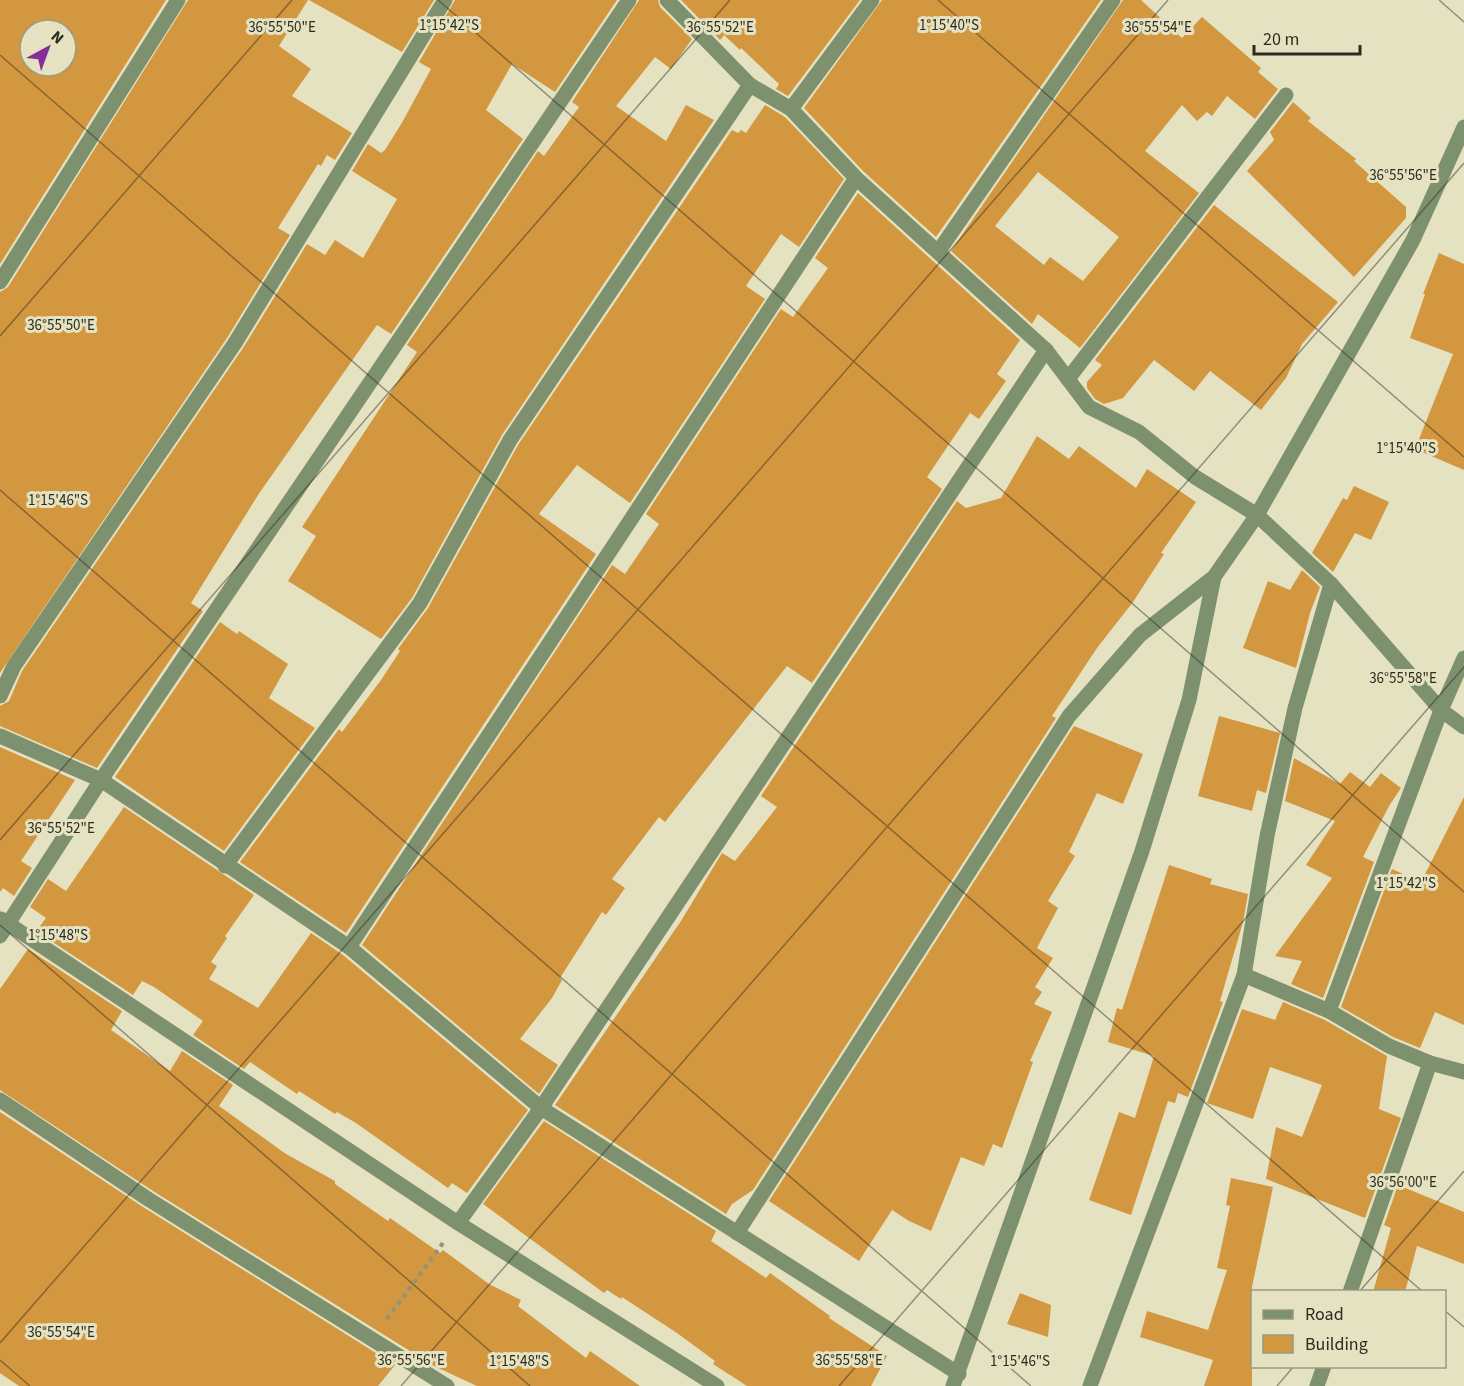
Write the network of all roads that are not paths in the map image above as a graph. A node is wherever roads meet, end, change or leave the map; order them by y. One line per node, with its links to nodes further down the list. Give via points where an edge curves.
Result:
1 (178, 0): 13 (street)
2 (445, 0): 20 (street, via 235,343 14,666)
3 (629, 0): 24 (street)
4 (667, 0): 7 (street)
5 (872, 0): 9 (street)
6 (1113, 0): 12 (street)
7 (750, 86): 9 (street); 25 (street, via 510,440 420,603)
8 (1286, 95): 15 (street)
9 (791, 109): 11 (street)
10 (1464, 127): 16 (street, via 1413,240)
11 (856, 178): 12 (street); 27 (street)
12 (938, 252): 14 (street)
13 (0, 282)
14 (1046, 350): 15 (street); 33 (street)
15 (1068, 379): 16 (street, via 1089,407 1139,432 1195,477)
16 (1257, 515): 17 (street); 18 (street)
17 (1214, 577): 35 (street, via 1140,635 1069,716); 38 (street, via 1189,700 1142,851)
18 (1331, 584): 21 (street); 28 (street, via 1295,708 1267,836)
19 (1464, 658): 21 (street)
20 (0, 696)
21 (1441, 710): 22 (street); 29 (street)
22 (1464, 727)
23 (0, 735): 24 (street)
24 (101, 780): 25 (street); 26 (street)
25 (225, 866): 27 (street)
26 (2, 926): 34 (street)
27 (348, 947): 33 (street)
28 (1244, 975): 29 (street); 41 (street)
29 (1329, 1011): 30 (street, via 1389,1046)
30 (1430, 1064): 31 (street); 36 (street)
31 (1464, 1072)
32 (0, 1100): 39 (street, via 148,1199)
33 (541, 1108): 34 (street); 35 (street)
34 (458, 1223): 40 (street)
35 (737, 1233): 38 (street)
36 (1351, 1290)
37 (1323, 1368): 42 (street)
38 (956, 1380)
39 (447, 1386)
40 (717, 1386)
41 (1090, 1386)
42 (1317, 1386)

